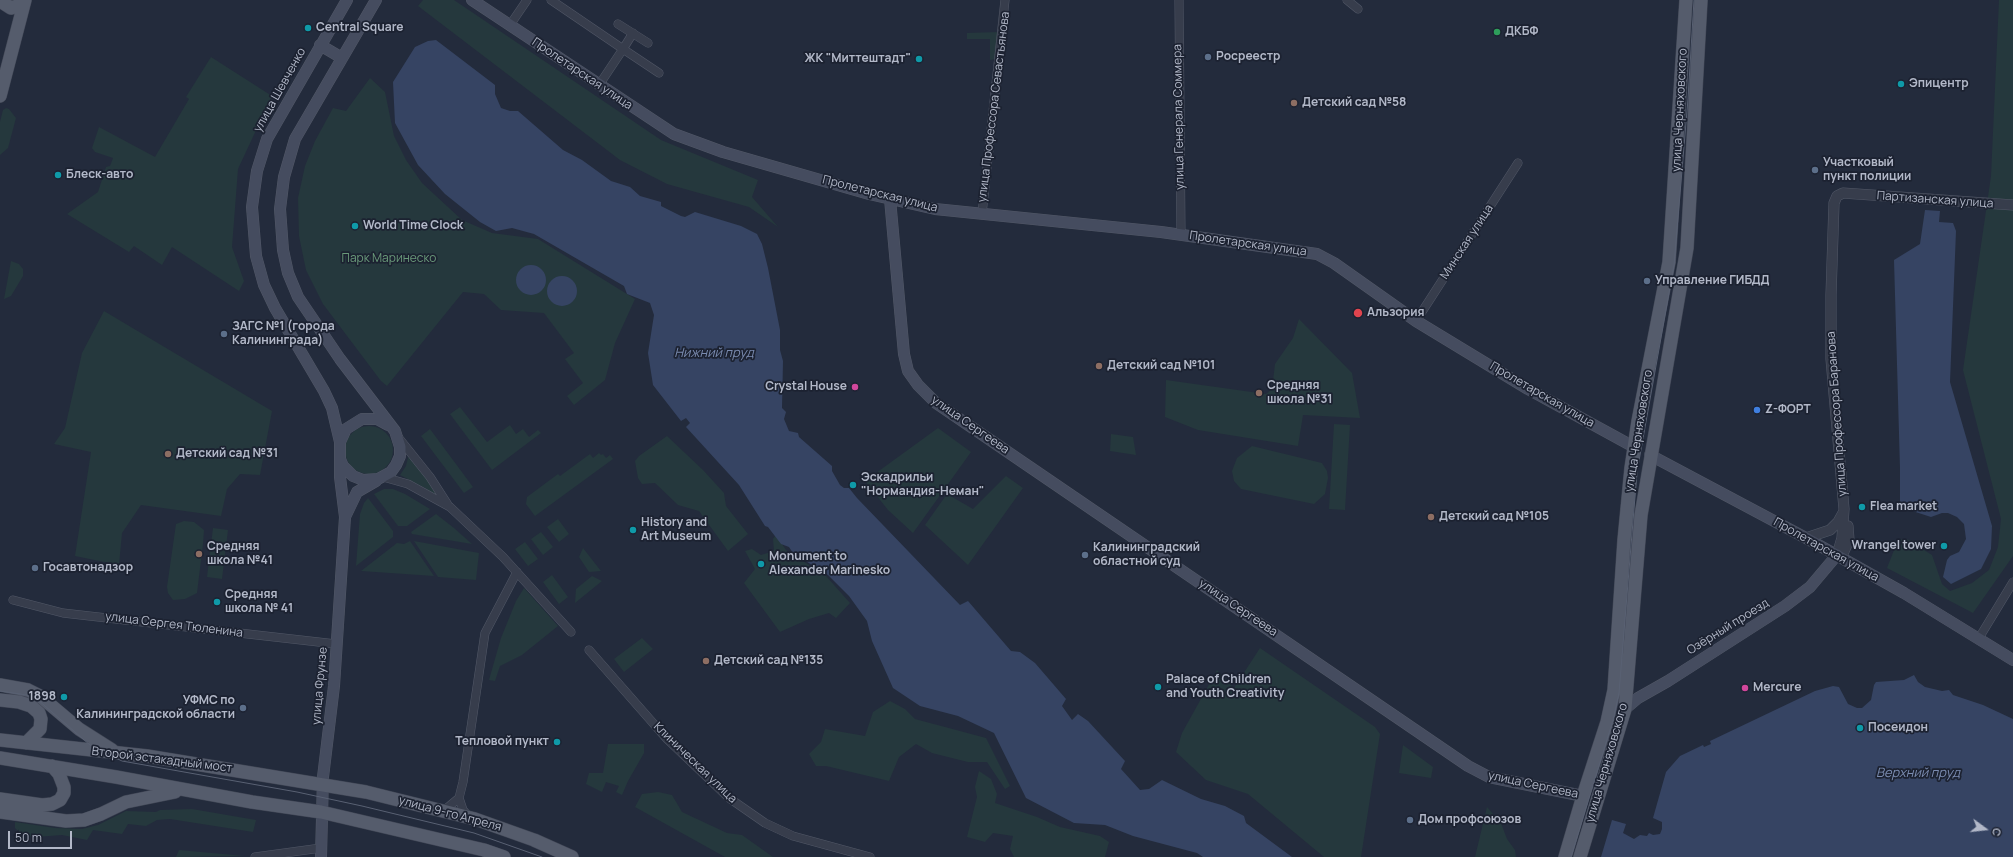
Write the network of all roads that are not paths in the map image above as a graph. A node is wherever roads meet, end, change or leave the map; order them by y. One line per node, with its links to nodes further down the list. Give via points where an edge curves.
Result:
1 (347, 0): 18 (main road, улица Шевченко)
2 (376, 0): 20 (main road)
3 (472, 0): 15 (main road, Пролетарская улица)
4 (526, 0): 15 (street)
5 (551, 0): 19 (street)
6 (1006, 0): 28 (street, улица Профессора Севастьянова)
7 (1179, 0): 29 (street, улица Генерала Соммера)
8 (1347, 0): 13 (street)
9 (1686, 0): 31 (main road, улица Черняховского, via 1669,262)
10 (1701, 0): 32 (main road, улица Черняховского, via 1687,241)
11 (0, 1): 12 (main road, via 11,8)
12 (24, 2): 23 (main road)
13 (1358, 10)
14 (618, 24): 16 (street)
15 (510, 25): 22 (main road, Пролетарская улица)
16 (633, 33): 17 (street); 19 (street)
17 (648, 43)
18 (320, 45): 20 (main road); 35 (main road, улица Шевченко, via 267,140 257,171 252,208 253,233 264,285 324,391 332,408)
19 (623, 49): 21 (street); 22 (street)
20 (342, 58): 33 (main road, via 295,139 284,177 280,209 282,250 298,297)
21 (658, 73)
22 (599, 86): 26 (main road, Пролетарская улица, via 674,134 692,142)
23 (0, 96)
24 (1518, 162): 30 (street, Минская улица)
25 (1857, 194): 27 (street, Партизанская улица); 41 (street, улица Профессора Баранова, via 1840,194 1834,203 1832,376)
26 (890, 199): 28 (main road, Пролетарская улица, via 935,209); 63 (main road, улица Сергеева, via 904,354 908,371 918,386 936,403 1468,766 1489,777)
27 (2013, 205)
28 (982, 214): 29 (main road, Пролетарская улица)
29 (1182, 235): 30 (main road, Пролетарская улица, via 1317,254 1334,263)
30 (1416, 321): 36 (main road, Пролетарская улица)
31 (1652, 348): 32 (main road); 36 (main road, улица Черняховского)
32 (1670, 351): 37 (main road, улица Черняховского)
33 (390, 426): 34 (main road); 35 (main road, via 377,419 362,419 346,429)
34 (398, 437): 39 (main road, via 400,456 391,472); 40 (street)
35 (340, 442): 38 (main road, улица Шевченко)
36 (1634, 447): 37 (main road, Пролетарская улица); 63 (main road, улица Черняховского, via 1624,540 1614,690 1607,722)
37 (1650, 455): 43 (main road, Пролетарская улица); 55 (main road, улица Черняховского, via 1641,516)
38 (340, 456): 39 (main road, via 343,466 353,476 363,480); 42 (main road, улица Фрунзе)
39 (381, 478): 40 (street, via 408,484); 42 (main road, улица Фрунзе, via 357,492)
40 (450, 507): 45 (street)
41 (1844, 509): 43 (street, улица Профессора Баранова, via 1838,522 1830,530); 44 (street, улица Профессора Баранова, via 1842,538)
42 (345, 517): 50 (main road, улица Фрунзе)
43 (1806, 538): 44 (main road, Пролетарская улица)
44 (1836, 559): 49 (main road, Пролетарская улица); 55 (main road, Озёрный проезд, via 1810,587 1786,606 1638,698)
45 (517, 572): 48 (street); 64 (street, via 485,633 464,782)
46 (2013, 582): 49 (street)
47 (12, 600): 50 (street, улица Сергея Тюленина, via 63,613)
48 (571, 632)
49 (1979, 638): 52 (main road, Пролетарская улица)
50 (336, 644): 61 (main road, улица Фрунзе)
51 (589, 650): 75 (street, Клиническая улица, via 667,739 729,798 765,823 793,836)
52 (2013, 660)
53 (0, 685): 58 (main road, via 28,690 40,696 79,729)
54 (0, 700): 57 (main road, via 31,706 38,713 41,719 40,729)
55 (1625, 709): 66 (main road, улица Черняховского)
56 (0, 740): 57 (main road, Второй эстакадный мост)
57 (26, 742): 58 (main road, Второй эстакадный мост)
58 (115, 752): 61 (main road, Второй эстакадный мост)
59 (0, 758): 60 (main road, Второй эстакадный мост)
60 (52, 766): 62 (main road, Второй эстакадный мост); 65 (main road, via 64,786 60,800 42,805)
61 (323, 784): 67 (main road, улица 9-го Апреля); 69 (main road, улица Фрунзе)
62 (185, 790): 68 (main road, via 126,802 84,820 66,821); 69 (main road, Второй эстакадный мост)
63 (1583, 796): 66 (main road, улица Сергеева); 76 (main road, улица Черняховского)
64 (459, 798): 67 (street); 70 (street, via 463,810)
65 (0, 799)
66 (1596, 800): 77 (main road, улица Черняховского)
67 (441, 810): 70 (main road, улица 9-го Апреля)
68 (0, 812)
69 (321, 812): 71 (main road, улица Фрунзе); 73 (main road, via 484,850)
70 (469, 817): 74 (main road, улица 9-го Апреля, via 534,840)
71 (321, 852): 72 (street)
72 (255, 857)
73 (504, 857)
74 (572, 857)
75 (870, 857)
76 (1565, 857)
77 (1580, 857)

